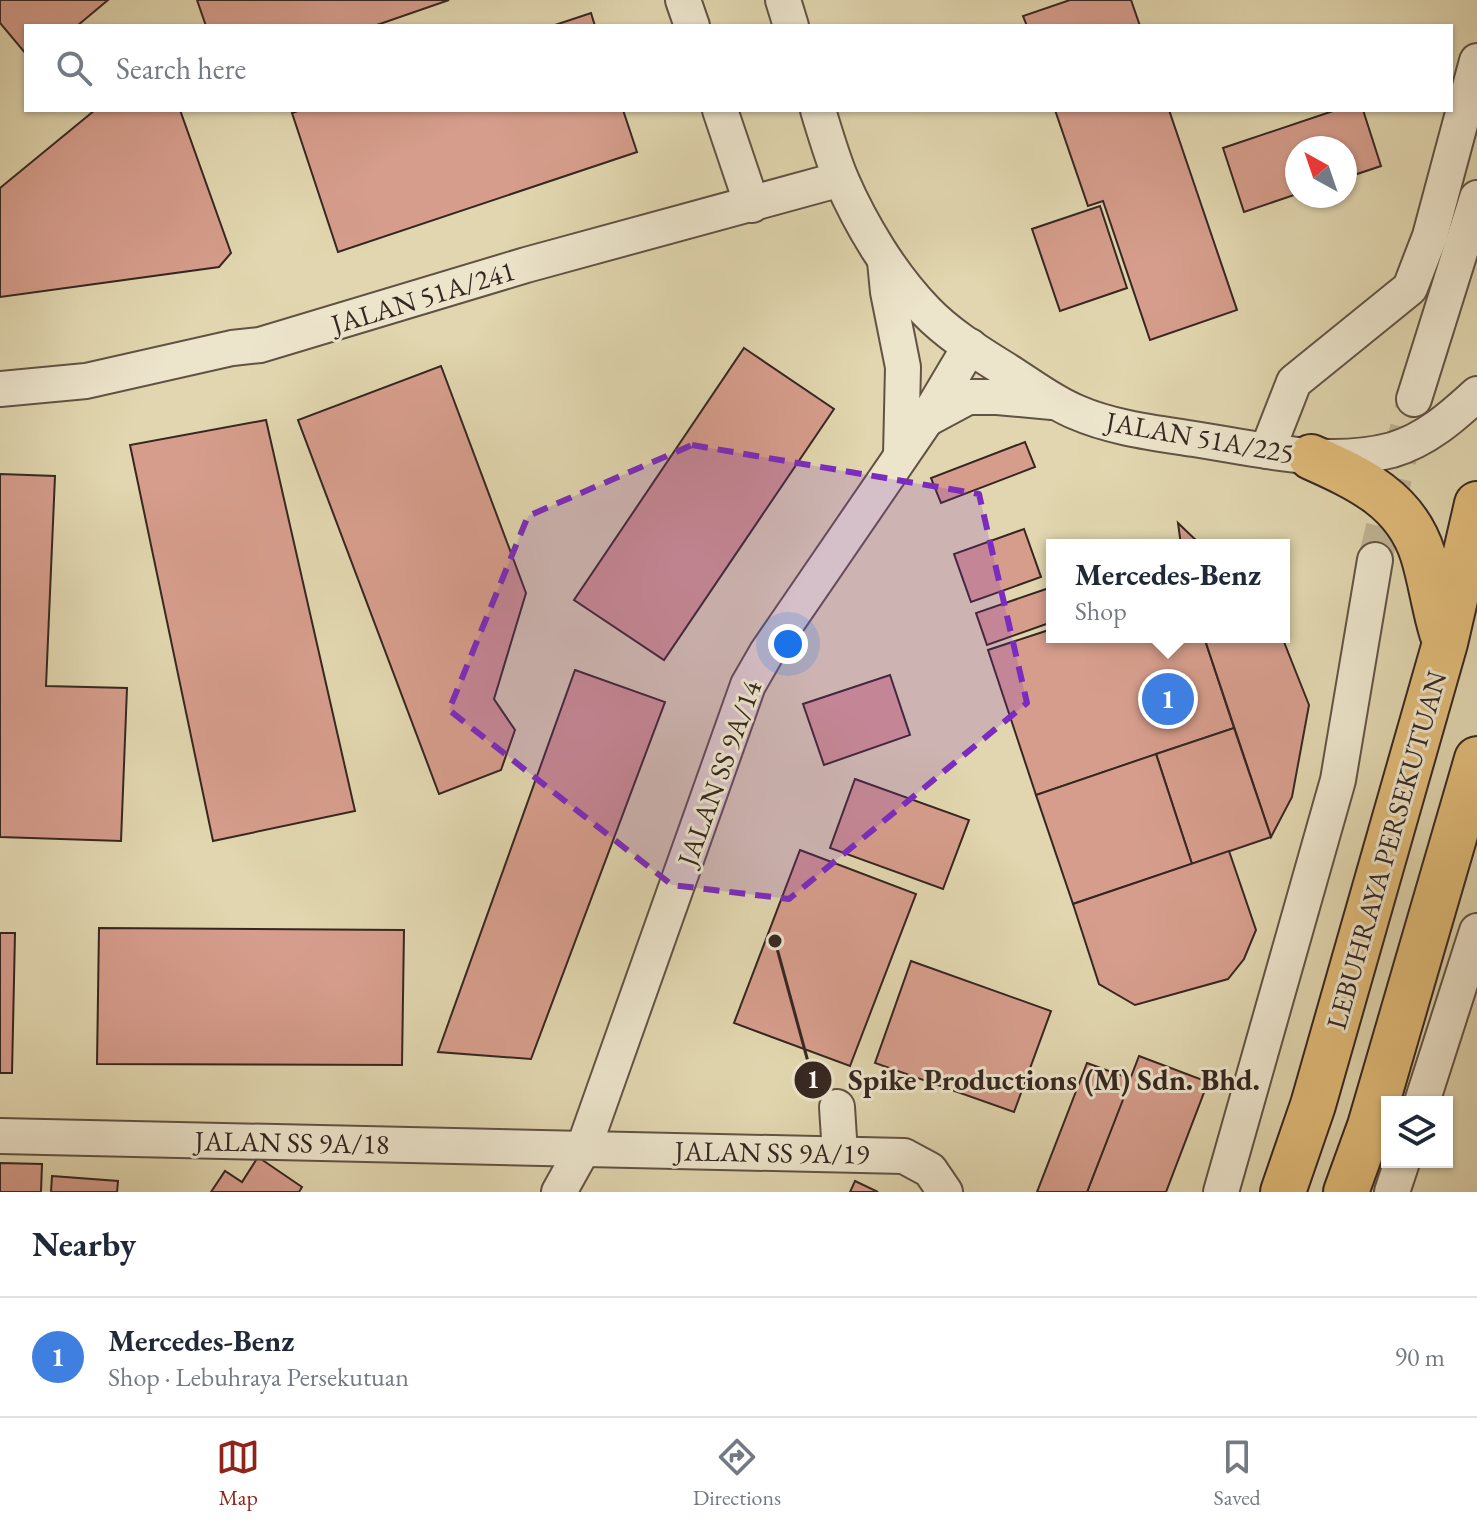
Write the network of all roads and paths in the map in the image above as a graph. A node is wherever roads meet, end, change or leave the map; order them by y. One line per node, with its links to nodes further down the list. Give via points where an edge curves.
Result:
1 (683, 0): 3 (street)
2 (783, 0): 4 (street)
3 (691, 24)
4 (790, 24)
5 (1477, 61): 18 (street, via 1430,236 1410,288 1294,382)
6 (721, 112): 10 (street)
7 (819, 112): 8 (street, JALAN 51A/225)
8 (841, 179): 10 (street, JALAN 51A/241); 11 (street, JALAN 51A/225)
9 (1477, 198): 15 (street)
10 (752, 205): 13 (street, JALAN 51A/241, via 526,265 260,345 86,381)
11 (884, 255): 12 (street, JALAN 51A/225, via 928,313); 19 (street, via 903,367)
12 (970, 346): 16 (street, JALAN 51A/225); 17 (street, JALAN SS 9A/14)
13 (0, 389)
14 (1477, 394): 20 (street, JALAN 51A/225, via 1413,442 1379,453)
15 (1414, 399)
16 (1057, 402): 17 (street, via 968,397); 18 (street, JALAN 51A/225, via 1145,431)
17 (926, 420): 19 (street, JALAN SS 9A/14)
18 (1267, 451): 20 (street, JALAN 51A/225)
19 (901, 455): 29 (street, JALAN SS 9A/14, via 748,685)
20 (1311, 457): 23 (highway, via 1371,485 1408,522 1423,553)
21 (1477, 504): 23 (highway, LEBUHRAYA PERSEKUTUAN)
22 (1375, 560): 34 (street, via 1338,780)
23 (1445, 643): 35 (highway, LEBUHRAYA PERSEKUTUAN, via 1313,1105)
24 (1477, 759): 36 (highway)
25 (1477, 931): 26 (street)
26 (1424, 1096)
27 (837, 1107): 30 (street)
28 (0, 1136): 29 (street, JALAN SS 9A/18)
29 (584, 1147): 30 (street, JALAN SS 9A/19); 32 (street, JALAN SS 9A/14)
30 (840, 1154): 33 (street, JALAN SS 9A/19, via 904,1156 930,1170)
31 (1400, 1168): 37 (street)
32 (559, 1192)
33 (945, 1192)
34 (1221, 1192)
35 (1283, 1192)
36 (1346, 1192)
37 (1392, 1192)

